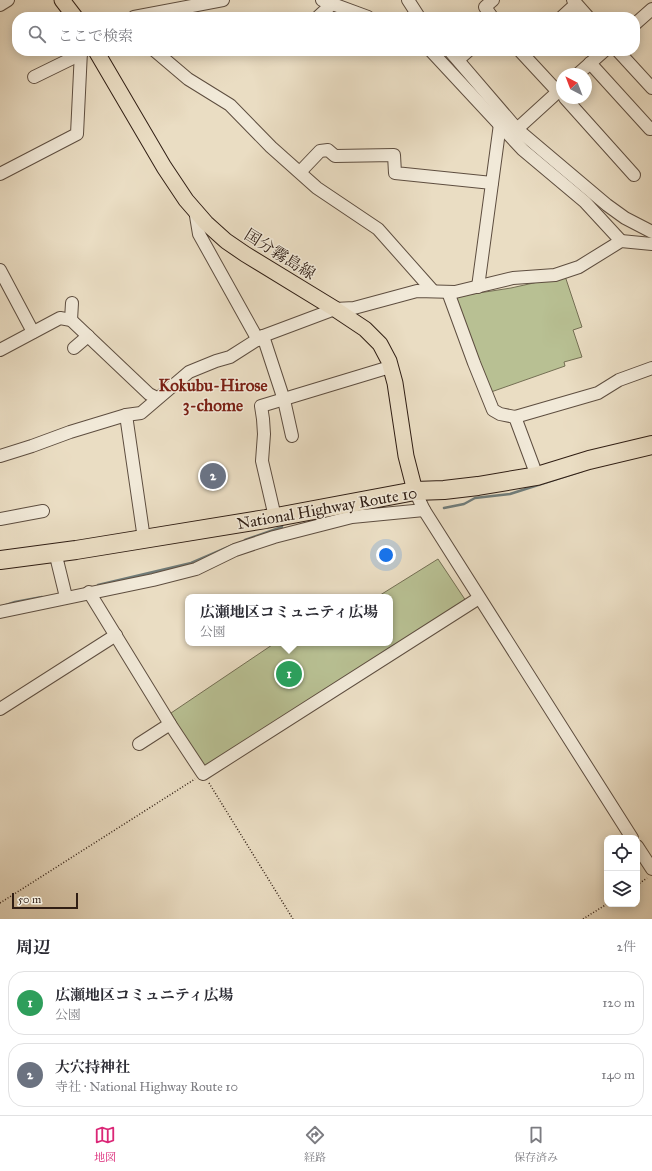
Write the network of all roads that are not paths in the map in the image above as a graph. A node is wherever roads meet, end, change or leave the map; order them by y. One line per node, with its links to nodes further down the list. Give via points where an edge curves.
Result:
1 (8, 0): 8 (street)
2 (62, 0): 10 (main road)
3 (223, 0): 11 (street)
4 (408, 0): 14 (street)
5 (493, 0): 15 (street, via 485,7)
6 (327, 2): 12 (street); 13 (street)
7 (575, 2): 16 (street); 17 (street)
8 (0, 5)
9 (652, 9): 18 (street)
10 (71, 12)
11 (160, 12)
12 (321, 12)
13 (354, 12)
14 (416, 12)
15 (488, 12)
16 (566, 12)
17 (584, 12)
18 (640, 20)
19 (73, 56): 30 (street)
20 (81, 56): 39 (street, via 78,134)
21 (99, 56): 42 (main road, 国分霧島線, via 164,167)
22 (161, 56): 38 (street, via 188,79 230,105)
23 (436, 56): 35 (street)
24 (461, 56): 36 (street)
25 (526, 56): 31 (street)
26 (598, 56): 28 (street)
27 (623, 56): 32 (street)
28 (590, 63): 29 (street); 37 (street)
29 (585, 68)
30 (34, 77)
31 (556, 88)
32 (652, 88)
33 (556, 97): 36 (street)
34 (571, 104): 40 (street)
35 (500, 124): 41 (street); 44 (street, via 523,150 585,202)
36 (517, 129): 43 (street, via 607,205)
37 (650, 129)
38 (300, 172): 41 (street, via 320,151 328,150 335,156 394,155 395,173); 48 (street, via 317,188 378,229)
39 (0, 174)
40 (634, 175)
41 (492, 183): 47 (street)
42 (195, 210): 51 (main road, 国分霧島線, via 226,241); 55 (street, via 199,234)
43 (652, 232)
44 (621, 241): 45 (street); 47 (street, via 580,267 567,272 541,277 513,278)
45 (652, 244)
46 (0, 270): 53 (street)
47 (478, 287): 49 (street)
48 (433, 291): 49 (street); 51 (street, via 418,291 354,308)
49 (448, 292): 63 (street, via 493,410)
50 (72, 303): 52 (street)
51 (335, 309): 55 (street); 58 (main road, 国分霧島線, via 380,344)
52 (71, 320): 53 (street, via 60,318); 54 (street)
53 (33, 332): 57 (street)
54 (88, 336): 56 (street); 60 (street, via 149,394)
55 (260, 338): 60 (street, via 230,357 189,372); 61 (street)
56 (74, 348)
57 (0, 350)
58 (390, 366): 61 (street); 68 (main road, 国分霧島線)
59 (652, 368): 63 (street, via 619,380 598,393)
60 (157, 398): 62 (street, via 141,413)
61 (284, 400): 64 (street); 72 (street, via 261,406 264,434 262,461)
62 (126, 415): 66 (street); 75 (street)
63 (515, 417): 67 (street)
64 (292, 436)
65 (652, 445): 67 (highway, National Highway Route 10)
66 (0, 456)
67 (537, 476): 68 (highway, National Highway Route 10, via 478,486)
68 (415, 491): 69 (street); 71 (highway, National Highway Route 10)
69 (424, 510): 74 (street, via 352,517); 80 (street)
70 (43, 511): 73 (street)
71 (295, 514): 72 (highway, National Highway Route 10); 74 (street)
72 (274, 517): 75 (highway, National Highway Route 10)
73 (0, 519)
74 (296, 531): 78 (street, via 235,550 196,569)
75 (144, 539): 76 (highway, National Highway Route 10)
76 (55, 552): 77 (highway, National Highway Route 10); 79 (street)
77 (0, 560)
78 (89, 592): 79 (street); 82 (street)
79 (66, 597): 81 (street)
80 (479, 598): 84 (street, via 203,774); 86 (street)
81 (0, 612)
82 (116, 635): 83 (street); 84 (street)
83 (0, 709)
84 (170, 724): 85 (street)
85 (139, 744)
86 (630, 835)
87 (640, 851): 88 (street)
88 (652, 869)

